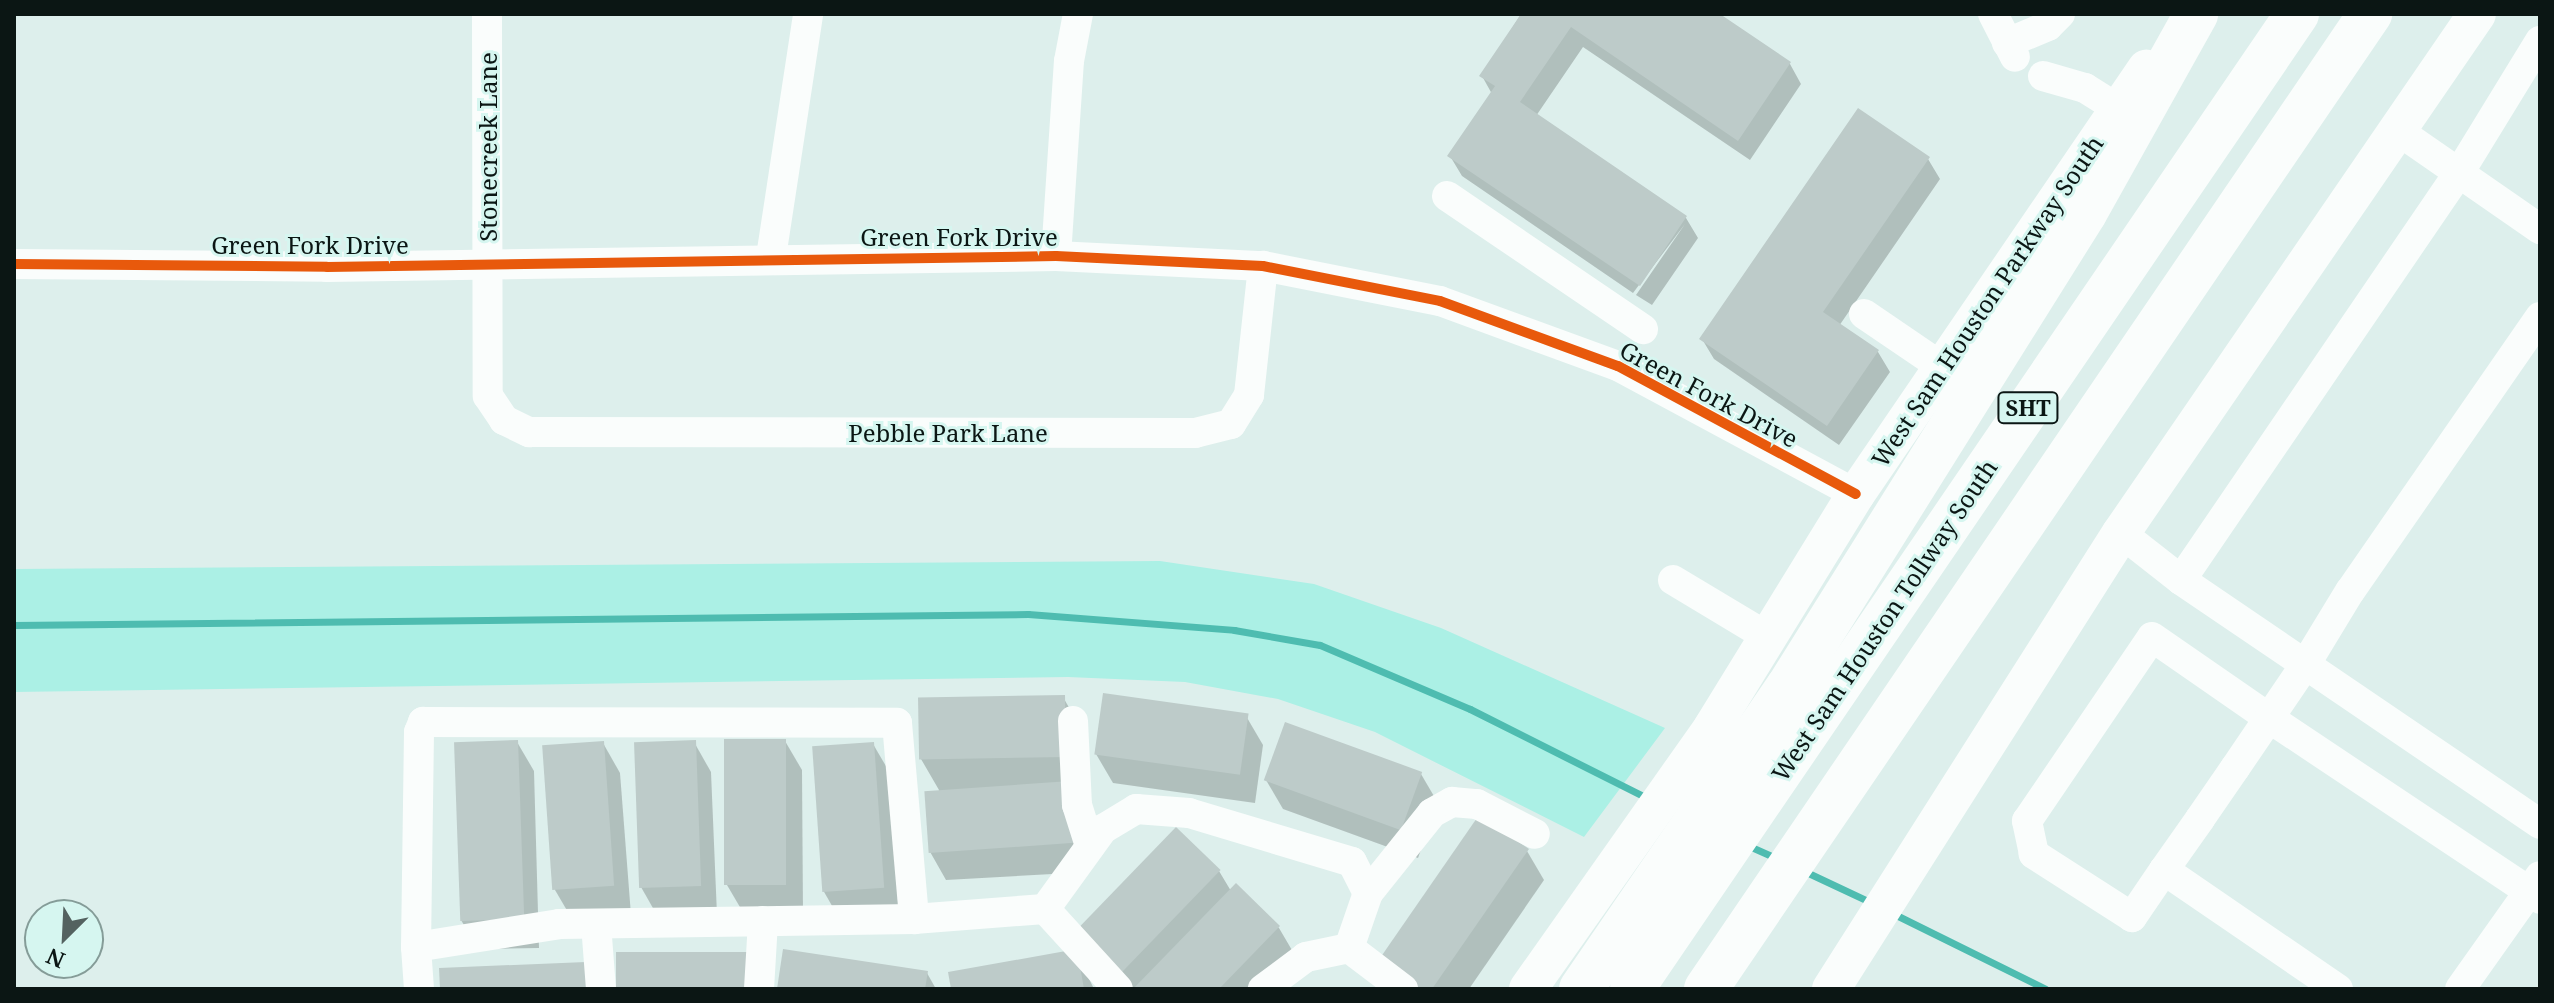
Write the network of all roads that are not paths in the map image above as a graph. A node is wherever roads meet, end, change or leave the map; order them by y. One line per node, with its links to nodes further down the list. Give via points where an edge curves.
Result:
1 (487, 14): 20 (street, Stonecreek Lane)
2 (808, 14): 19 (street)
3 (1078, 14): 18 (street, via 1069,61)
4 (1993, 14): 5 (street, via 2011,50)
5 (2060, 14)
6 (2183, 14): 13 (main road, West Sam Houston Parkway South)
7 (2196, 14): 56 (highway, via 2085,213 1740,758)
8 (2297, 14): 57 (highway, West Sam Houston Tollway South / SHT)
9 (2370, 14): 58 (highway, SHT)
10 (2477, 14): 14 (main road)
11 (2540, 41): 15 (street)
12 (2043, 76): 13 (street, via 2085,88)
13 (2118, 109): 26 (main road, West Sam Houston Parkway South)
14 (2397, 130): 15 (street); 29 (main road)
15 (2459, 173): 17 (street); 31 (street)
16 (1447, 196): 25 (street)
17 (2540, 229)
18 (1056, 256): 19 (street, Green Fork Drive); 22 (street, Green Fork Drive)
19 (771, 257): 20 (street, Green Fork Drive)
20 (488, 262): 21 (street, Green Fork Drive); 27 (street, Stonecreek Lane, via 488,396)
21 (14, 264)
22 (1263, 266): 27 (street, Pebble Park Lane, via 1249,395 1231,424 1195,433 529,432); 28 (street, Green Fork Drive, via 1440,301 1618,366)
23 (1864, 314): 26 (street)
24 (2540, 317): 33 (street, via 2350,591)
25 (1643, 329)
26 (1942, 367): 28 (main road, West Sam Houston Parkway South)
27 (504, 420)
28 (1856, 494): 32 (main road, West Sam Houston Parkway South)
29 (2121, 533): 31 (street); 48 (main road)
30 (1673, 580): 32 (street)
31 (2181, 580): 33 (street)
32 (1768, 637): 55 (main road, West Sam Houston Parkway South)
33 (2305, 665): 34 (street); 36 (street)
34 (2269, 718): 39 (street); 39 (street, via 2152,637 2027,821 2034,854 2132,917); 40 (street)
35 (1073, 721): 38 (street, via 1077,805)
36 (2540, 824)
37 (1535, 834): 41 (street, via 1477,804 1452,802 1432,813)
38 (1090, 846): 41 (street, via 1103,829 1136,809 1189,813 1352,862); 42 (street)
39 (2164, 870): 59 (street)
40 (2536, 889): 60 (street)
41 (1368, 893): 47 (street)
42 (1045, 909): 43 (street); 52 (street)
43 (914, 919): 44 (street); 46 (street, via 897,723 423,722)
44 (763, 921): 45 (street); 51 (street)
45 (596, 924): 46 (street); 50 (street)
46 (416, 947): 49 (street)
47 (1349, 948): 53 (street, via 1306,957); 54 (street)
48 (1838, 978)
49 (419, 989)
50 (601, 989)
51 (759, 989)
52 (1118, 989)
53 (1263, 989)
54 (1403, 989)
55 (1528, 989)
56 (1581, 989)
57 (1632, 989)
58 (1706, 989)
59 (2338, 989)
60 (2460, 989)

